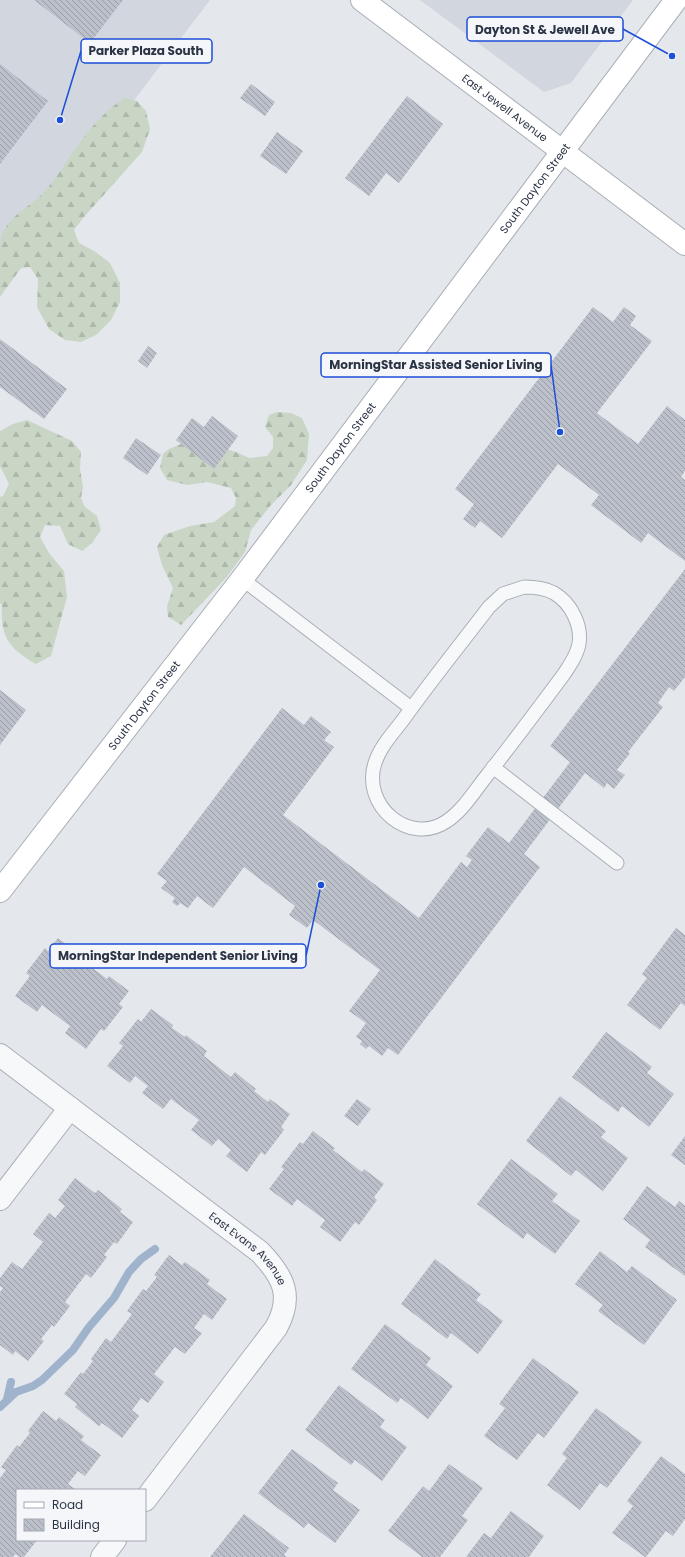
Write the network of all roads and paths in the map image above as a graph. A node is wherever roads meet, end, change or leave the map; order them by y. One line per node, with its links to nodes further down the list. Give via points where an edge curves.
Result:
1 (362, 0): 3 (street, East Jewell Avenue)
2 (676, 0): 3 (street, South Dayton Street)
3 (564, 151): 4 (street, East Jewell Avenue); 5 (street, South Dayton Street)
4 (685, 244)
5 (242, 579): 6 (lane); 9 (street, South Dayton Street)
6 (411, 708): 7 (lane, via 383,747 372,772 375,795 380,806 393,819 412,828 423,829 441,825 463,806); 7 (lane, via 489,607 503,594 524,587 535,587 554,593 567,604 576,618 579,643 576,653 564,674)
7 (493, 767): 8 (lane)
8 (618, 863)
9 (0, 891)
10 (0, 1055): 11 (street, East Evans Avenue)
11 (70, 1108): 12 (street); 13 (street, East Evans Avenue, via 260,1252 276,1270 285,1289 285,1310 276,1328)
12 (0, 1199)
13 (146, 1499)
14 (114, 1541): 15 (street)
15 (102, 1557)

